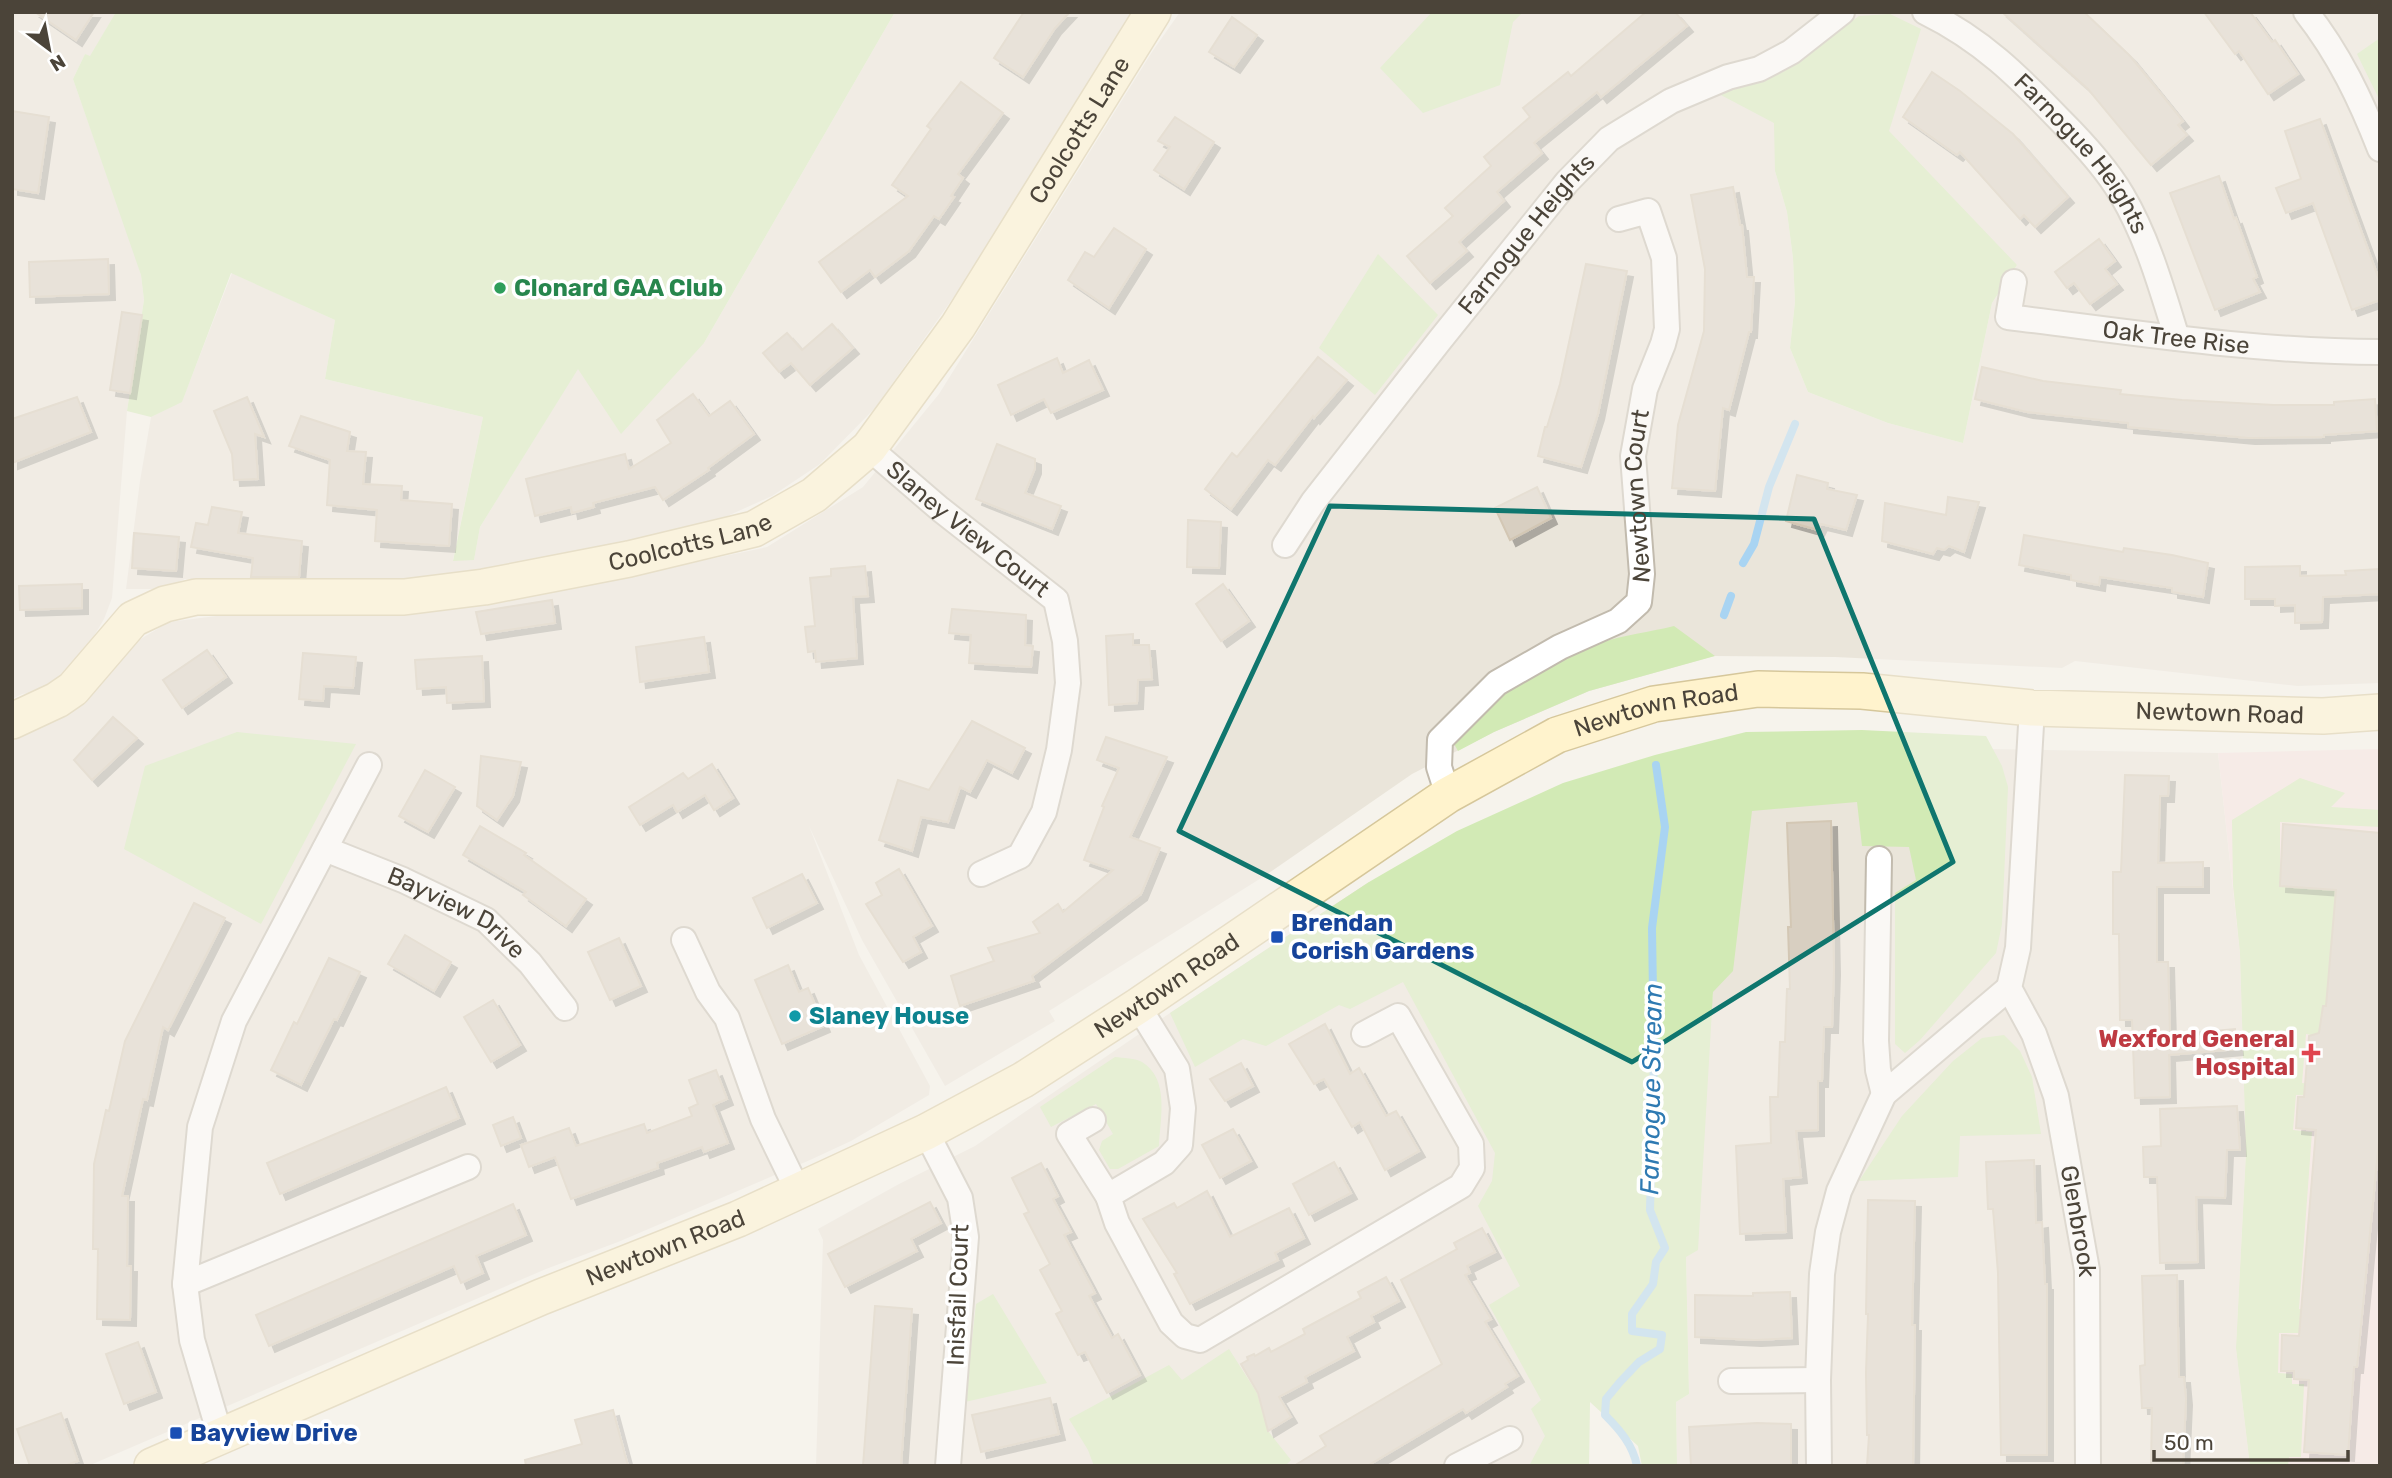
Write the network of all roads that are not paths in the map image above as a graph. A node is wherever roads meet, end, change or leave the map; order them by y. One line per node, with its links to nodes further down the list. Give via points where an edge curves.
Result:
1 (1153, 12): 10 (main road, Coolcotts Lane, via 958,326)
2 (1842, 12): 11 (street, Farnogue Heights, via 1791,52 1759,69 1671,101 1609,139 1567,182 1440,340 1313,502)
3 (1925, 12): 8 (street, Farnogue Heights, via 2007,65 2101,166 2134,219)
4 (2306, 12): 5 (street, via 2361,100)
5 (2380, 149)
6 (1619, 219): 16 (street, Newtown Court, via 1648,211 1664,258 1667,329 1645,389 1633,456 1642,574 1639,601 1618,621 1497,682 1464,714 1440,740 1439,767)
7 (2014, 282): 8 (street, Oak Tree Rise, via 2008,317)
8 (2177, 338): 9 (street, Oak Tree Rise)
9 (2380, 352)
10 (869, 448): 14 (main road, Coolcotts Lane, via 814,495 754,529 629,559 404,597 208,597 165,604 133,620 73,689); 19 (street, Slaney View Court, via 1056,600 1068,683 1044,812 1020,856)
11 (1285, 545)
12 (2032, 708): 13 (main road, Newtown Road, via 2323,716); 16 (main road, Newtown Road, via 1861,691 1758,689 1654,704 1558,736); 21 (street, via 2018,948)
13 (2380, 712)
14 (12, 721)
15 (369, 765): 17 (street)
16 (1448, 795): 22 (main road, Newtown Road)
17 (325, 849): 23 (street, Bayview Drive, via 404,880 486,920 530,963); 31 (street, via 234,1021 201,1127)
18 (1879, 859): 25 (street, via 1875,1041)
19 (981, 874)
20 (684, 940): 29 (street, via 708,992 727,1018 762,1119)
21 (2009, 988): 25 (street); 40 (street, Glenbrook, via 2034,1034 2056,1096 2087,1270)
22 (1138, 1006): 27 (main road, Newtown Road, via 1023,1080); 30 (street, via 1177,1069 1183,1108 1180,1145 1164,1163)
23 (565, 1008)
24 (1363, 1034): 30 (street, via 1398,1016 1471,1144 1472,1168 1461,1186 1200,1340 1185,1336 1171,1323 1117,1223)
25 (1884, 1094): 32 (street, via 1839,1191 1828,1232)
26 (1093, 1120): 30 (street, via 1069,1134)
27 (926, 1132): 29 (main road, Newtown Road); 37 (street, Inisfail Court, via 960,1198 966,1237)
28 (468, 1167): 31 (street)
29 (798, 1191): 34 (main road, Newtown Road)
30 (1108, 1196)
31 (185, 1284): 34 (street, via 192,1340)
32 (1818, 1380): 33 (street); 39 (street)
33 (1731, 1381)
34 (220, 1435): 36 (main road, Newtown Road)
35 (1510, 1439): 38 (street)
36 (152, 1466)
37 (948, 1466)
38 (1457, 1466)
39 (1819, 1466)
40 (2088, 1466)

